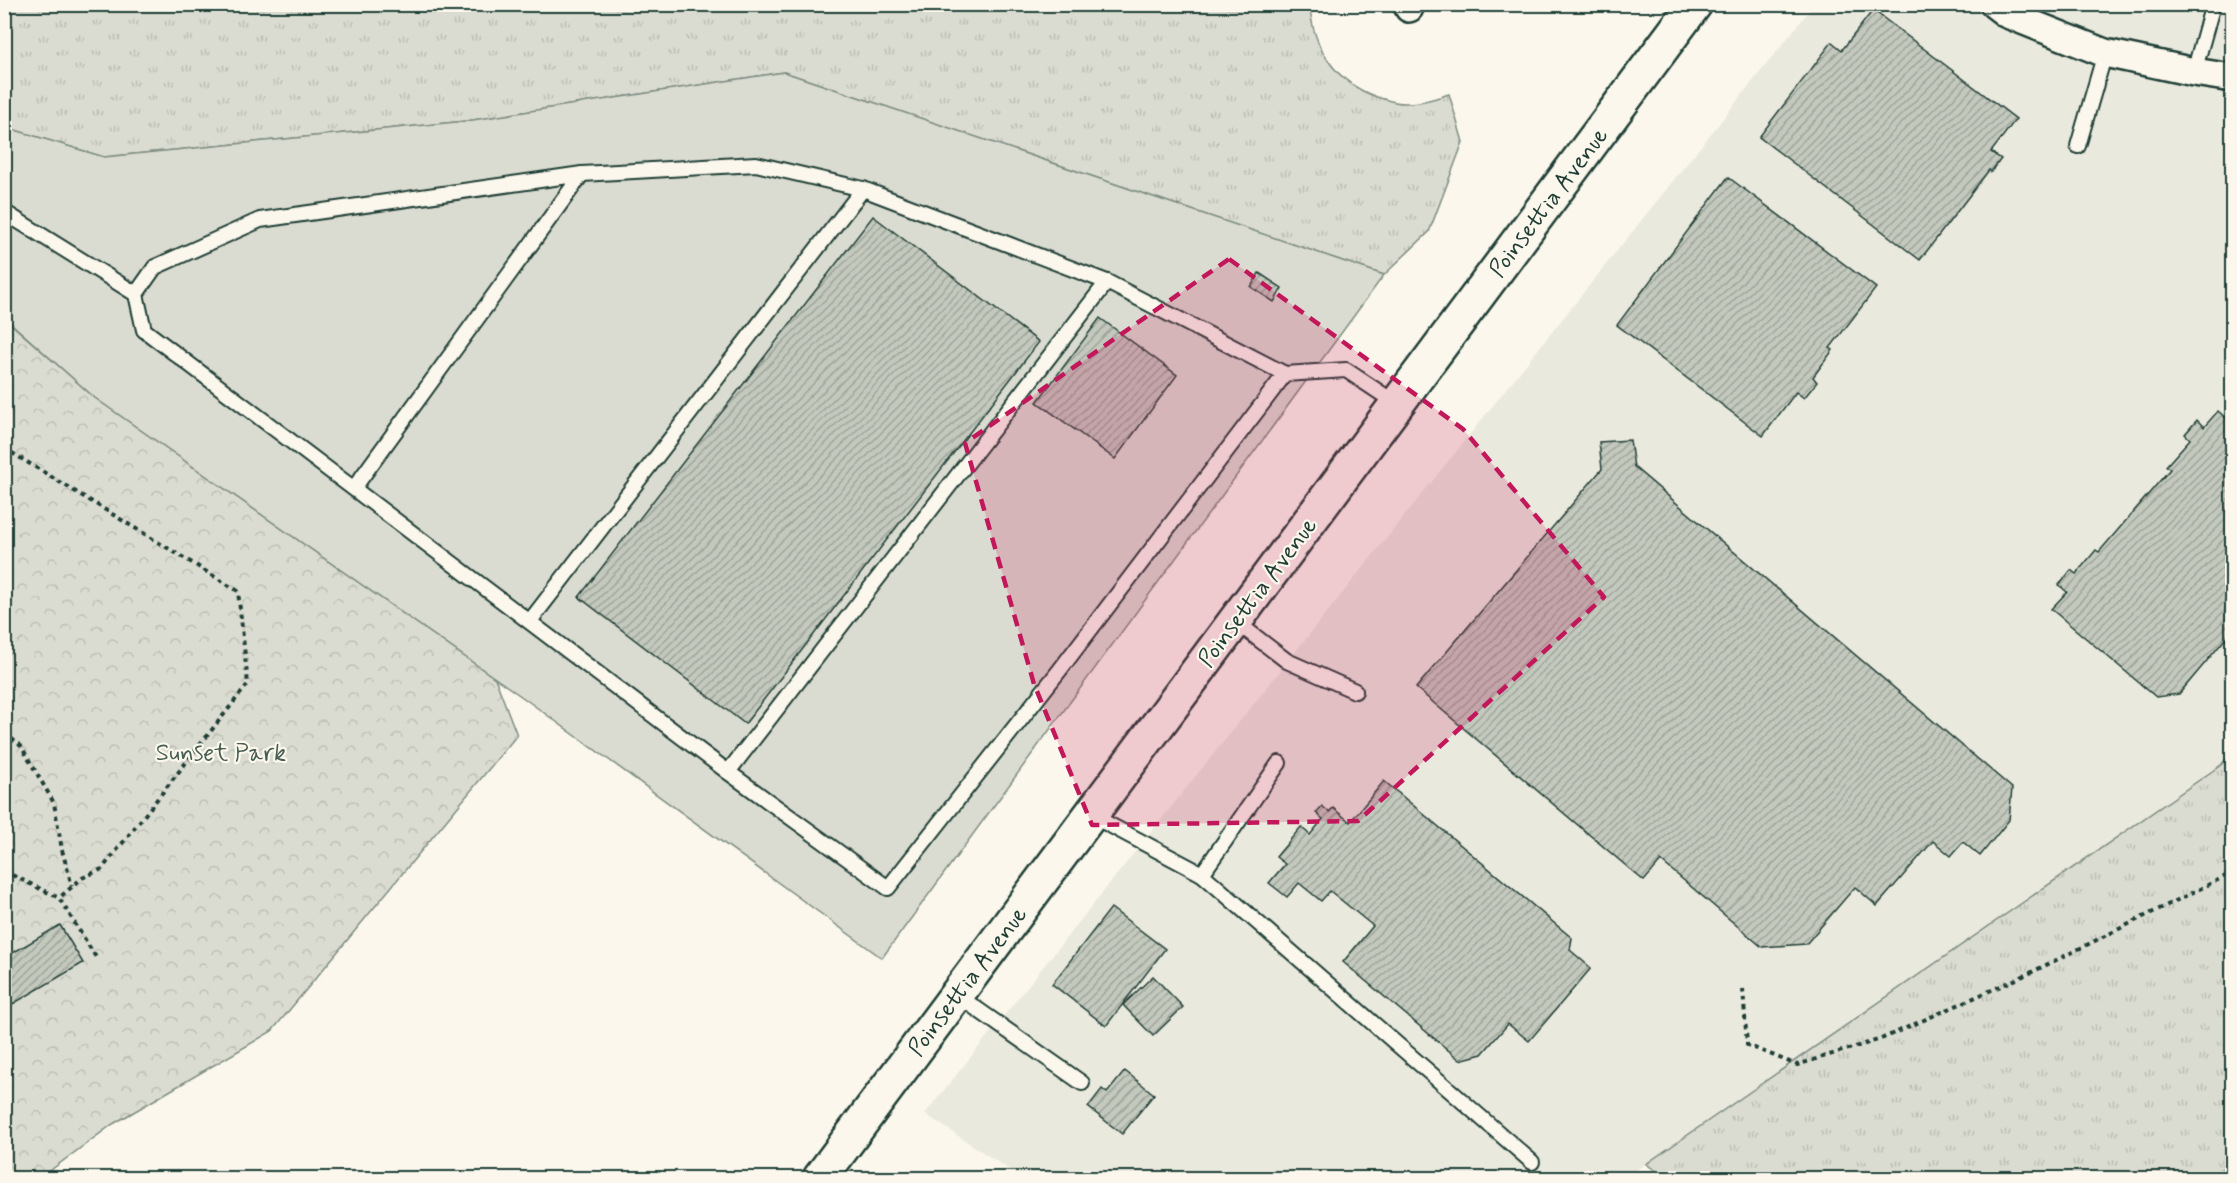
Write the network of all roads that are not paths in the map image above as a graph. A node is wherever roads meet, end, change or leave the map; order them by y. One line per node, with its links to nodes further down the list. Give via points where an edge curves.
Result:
1 (1695, 4): 14 (main road, Poinsettia Avenue)
2 (1994, 4): 4 (street, via 2007,14)
3 (2213, 4): 5 (lane)
4 (2105, 54): 5 (street); 7 (lane)
5 (2194, 72): 6 (street)
6 (2232, 78)
7 (2078, 146)
8 (582, 174): 9 (lane, via 756,164); 12 (lane, via 260,220 155,267); 15 (lane)
9 (863, 189): 11 (lane); 16 (lane)
10 (4, 212): 12 (lane)
11 (1107, 282): 13 (lane); 20 (lane)
12 (136, 294): 15 (lane, via 144,330)
13 (1285, 374): 14 (lane, via 1346,370); 20 (lane, via 888,888)
14 (1397, 404): 17 (main road, Poinsettia Avenue)
15 (354, 488): 16 (lane)
16 (530, 621): 20 (lane)
17 (1235, 621): 18 (lane, via 1287,661); 21 (main road, Poinsettia Avenue)
18 (1355, 691)
19 (1279, 763): 22 (lane)
20 (728, 772)
21 (1091, 815): 22 (lane); 23 (main road, Poinsettia Avenue)
22 (1202, 874): 25 (lane)
23 (957, 995): 24 (lane); 26 (main road, Poinsettia Avenue)
24 (1082, 1083)
25 (1532, 1162)
26 (820, 1179)

